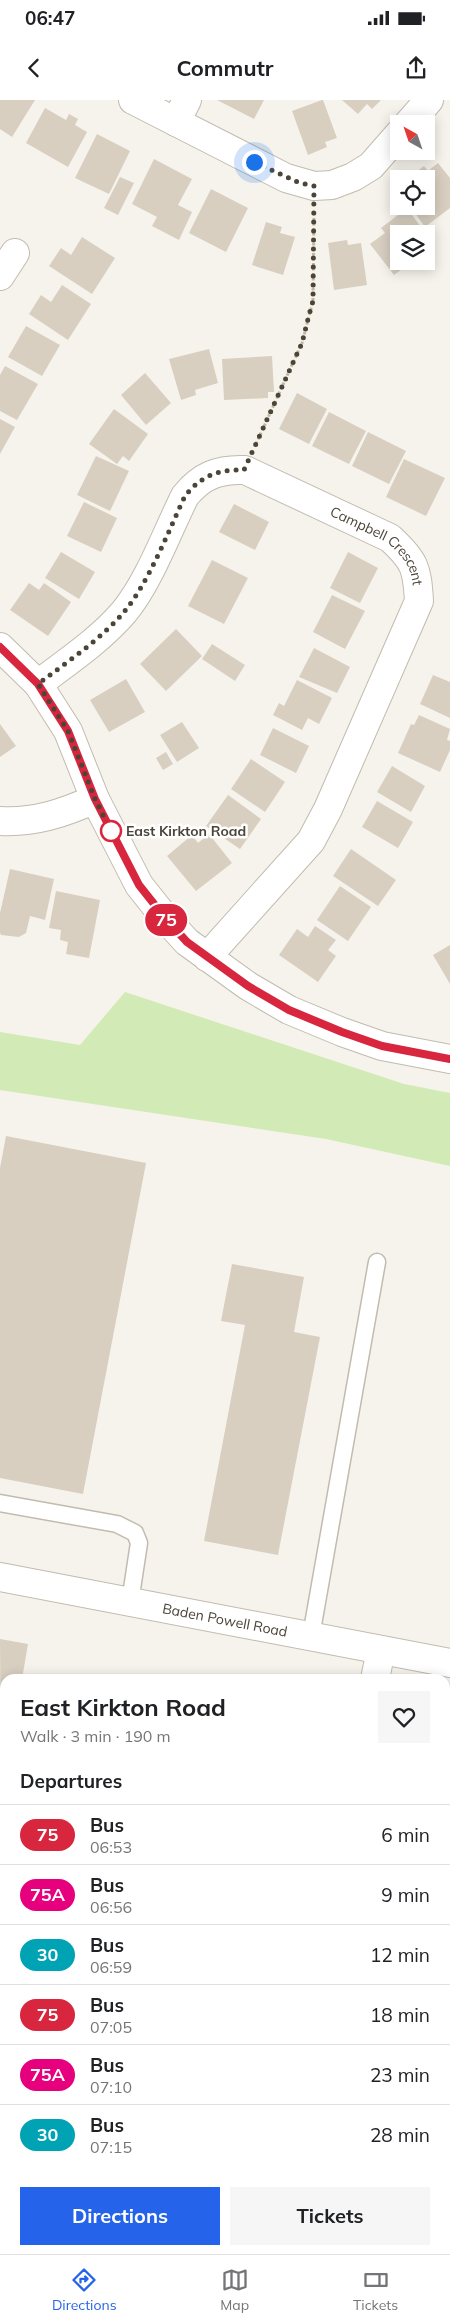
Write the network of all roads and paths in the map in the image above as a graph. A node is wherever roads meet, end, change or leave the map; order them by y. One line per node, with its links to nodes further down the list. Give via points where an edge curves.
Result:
1 (133, 100): 3 (street)
2 (429, 100): 4 (street)
3 (181, 111): 6 (street, via 286,178)
4 (416, 115)
5 (390, 144): 6 (street, via 371,166 353,177 332,185)
6 (314, 186): 9 (path, via 313,301 307,326)
7 (15, 253): 8 (street)
8 (0, 276)
9 (244, 470): 11 (street, Campbell Crescent, via 228,469 210,474 195,484 185,496 140,587 124,612); 14 (street, Campbell Crescent, via 390,538 414,565 419,601 311,841)
10 (0, 647): 11 (street)
11 (38, 684): 12 (street, via 68,731)
12 (95, 799): 13 (street, via 49,816 22,822); 14 (street, via 139,885 187,942)
13 (0, 821)
14 (207, 958): 15 (street, via 289,1010 382,1046)
15 (450, 1059)
16 (377, 1262): 20 (lane)
17 (0, 1503): 19 (lane, via 117,1524 135,1534 139,1543)
18 (0, 1577): 19 (street, Baden Powell Road)
19 (130, 1602): 20 (street, Baden Powell Road)
20 (311, 1636): 21 (street, Baden Powell Road)
21 (381, 1650): 22 (street, Baden Powell Road); 23 (street)
22 (450, 1663)
23 (376, 1674)

